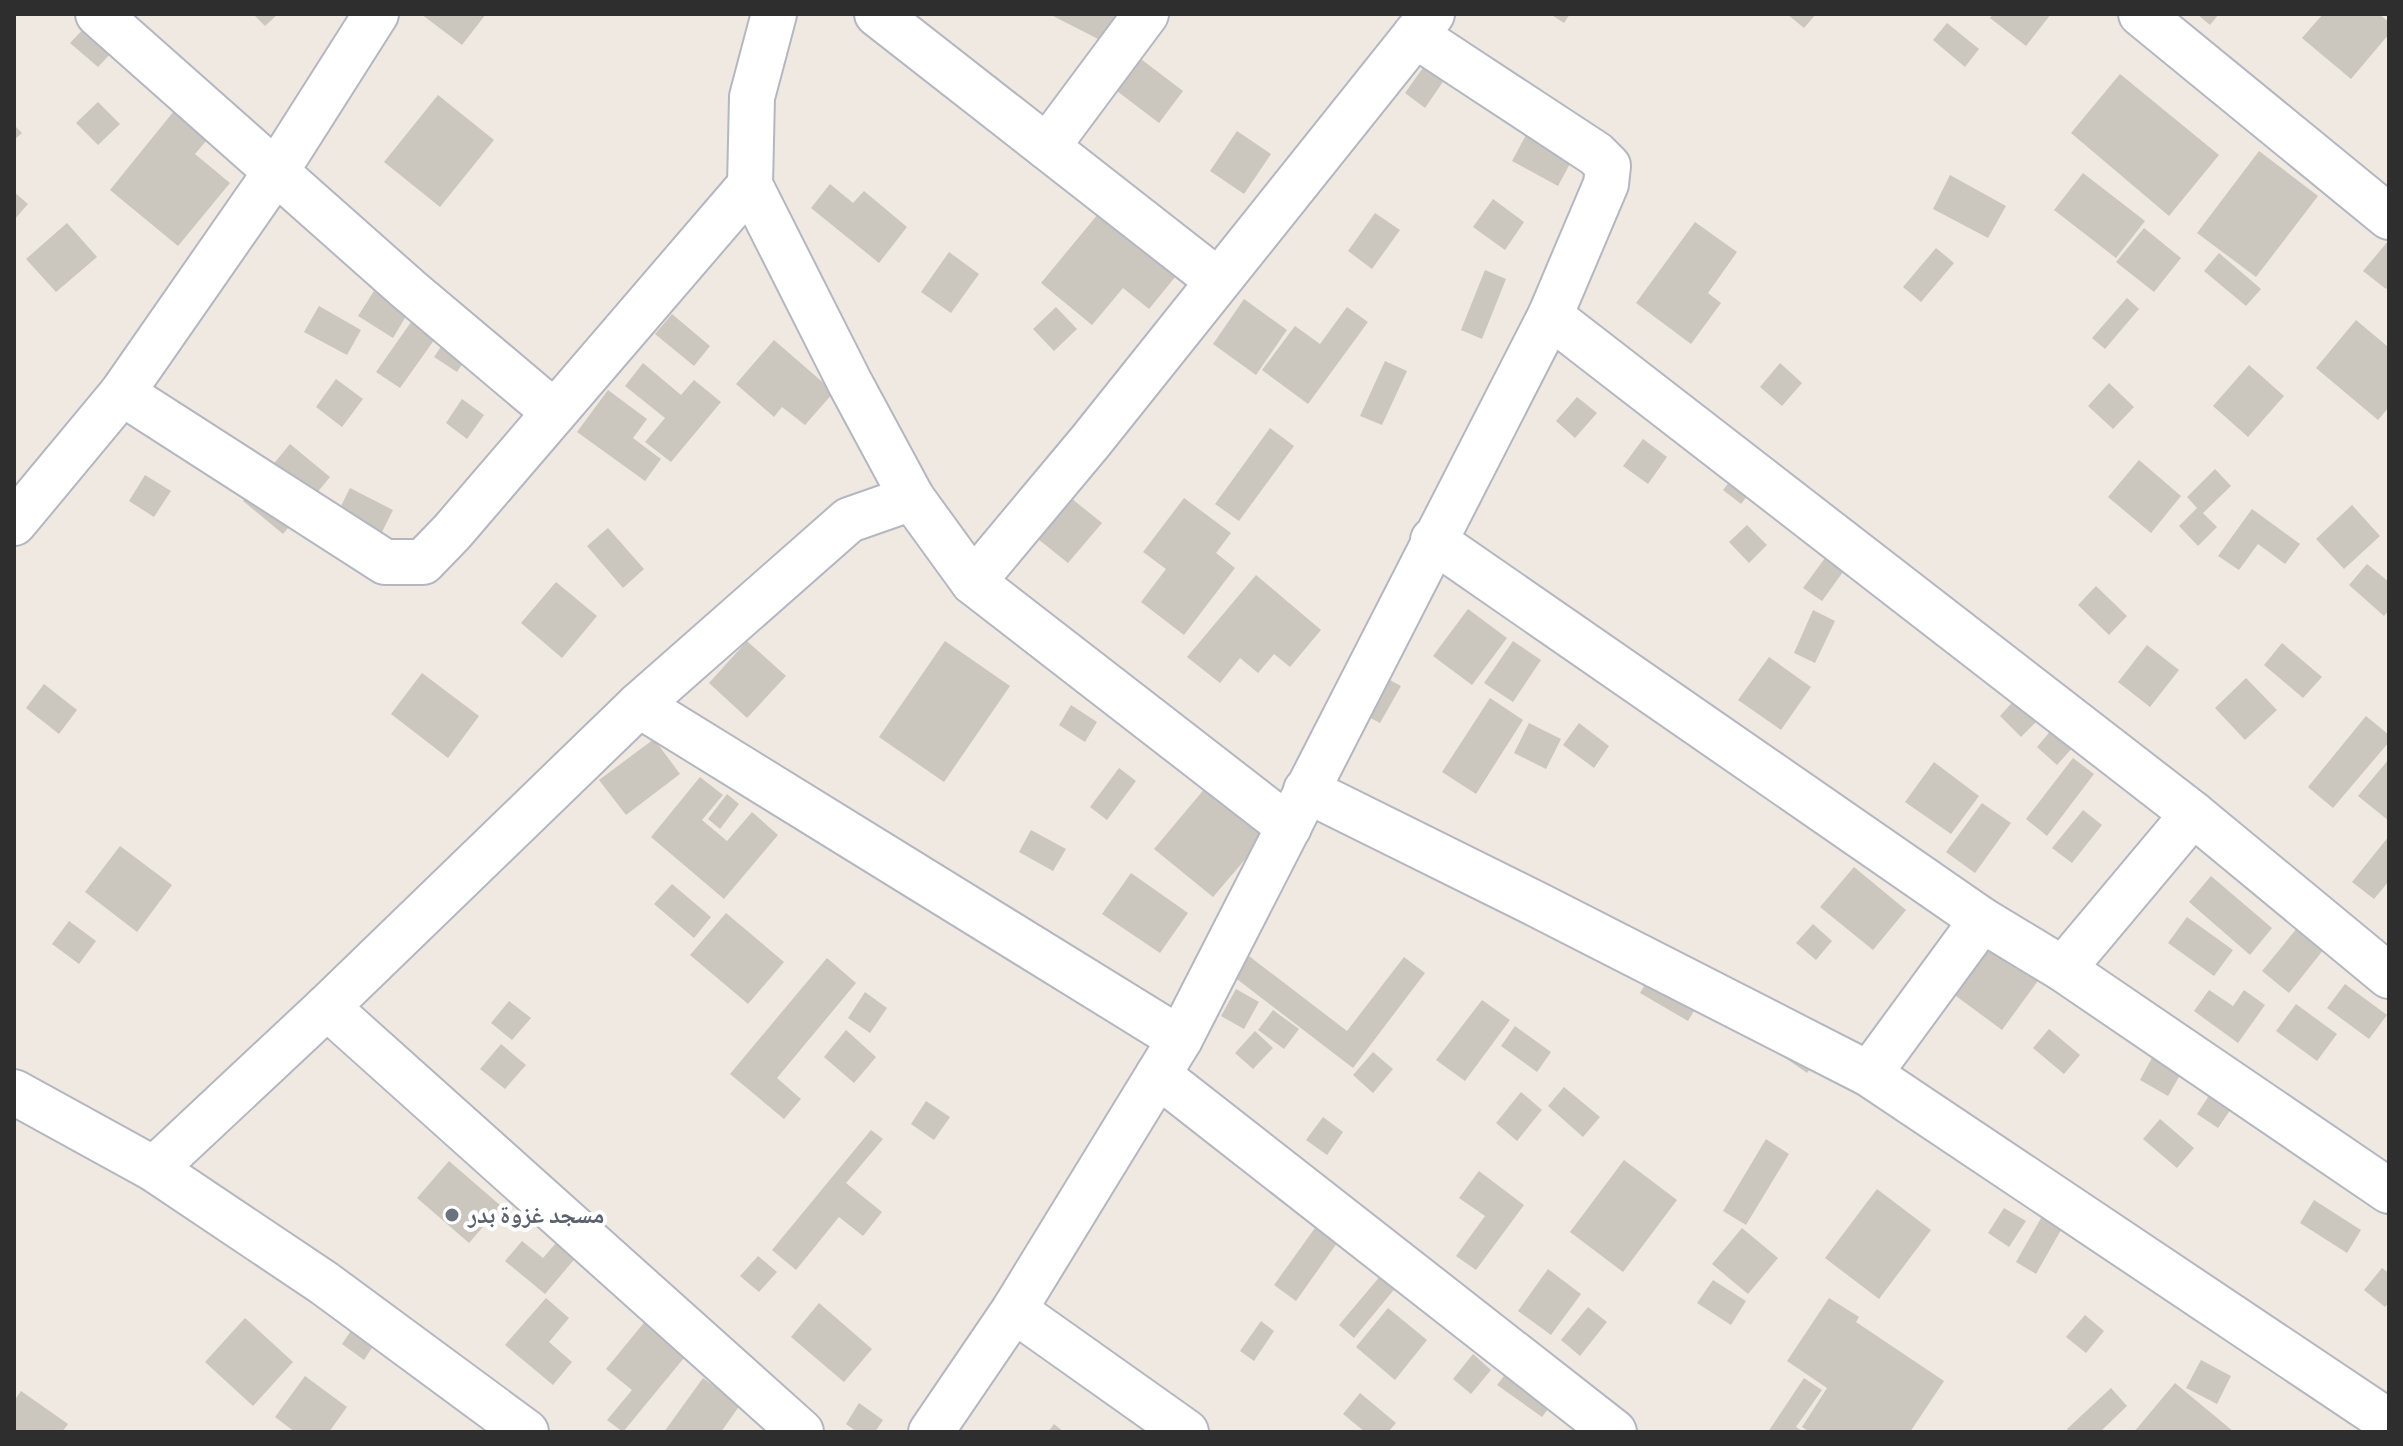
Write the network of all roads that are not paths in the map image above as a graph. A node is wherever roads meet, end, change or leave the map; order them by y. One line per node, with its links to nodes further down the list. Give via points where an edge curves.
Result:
1 (98, 14): 9 (street)
2 (376, 14): 9 (street)
3 (774, 14): 10 (street, via 752,97)
4 (877, 14): 8 (street)
5 (1146, 14): 8 (street)
6 (2141, 14): 11 (street)
7 (1424, 24): 12 (street); 13 (street, via 1608,166 1606,184)
8 (1047, 147): 12 (street)
9 (275, 173): 14 (street); 15 (street)
10 (750, 185): 15 (street); 16 (street)
11 (2389, 217)
12 (1217, 280): 19 (street)
13 (1550, 316): 18 (street); 22 (street)
14 (122, 393): 15 (street, via 385,562 423,562); 17 (street)
15 (554, 412)
16 (912, 498): 19 (street); 20 (street, via 849,520)
17 (14, 523)
18 (1433, 540): 21 (street); 23 (street)
19 (973, 582): 21 (street)
20 (639, 705): 26 (street); 27 (street)
21 (1298, 808): 27 (street); 28 (street, via 1536,904)
22 (2193, 814): 24 (street); 25 (street)
23 (1982, 920): 24 (street); 28 (street)
24 (2063, 969): 31 (street)
25 (2389, 976)
26 (327, 1007): 30 (street); 35 (street)
27 (1169, 1057): 32 (street); 38 (street)
28 (1869, 1074): 33 (street)
29 (14, 1092): 30 (street)
30 (154, 1169): 34 (street, via 324,1283)
31 (2389, 1191)
32 (1014, 1310): 36 (street); 37 (street)
33 (2389, 1422)
34 (508, 1426)
35 (801, 1432)
36 (931, 1432)
37 (1186, 1432)
38 (1614, 1432)

